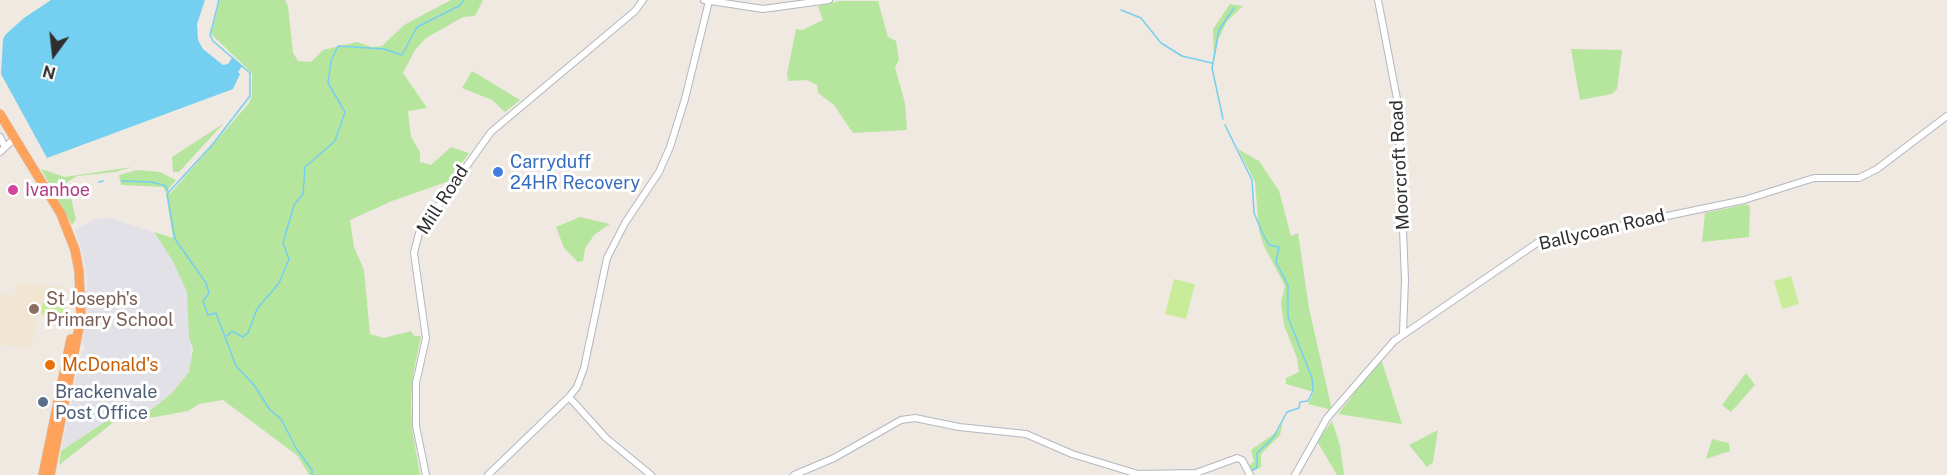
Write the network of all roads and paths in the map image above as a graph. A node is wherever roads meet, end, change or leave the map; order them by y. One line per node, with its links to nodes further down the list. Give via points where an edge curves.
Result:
1 (643, 0): 18 (street, Mill Road, via 635,11 491,132 416,240 414,253 426,338 416,383 416,426)
2 (829, 0): 4 (street, via 763,9)
3 (1378, 0): 11 (street, Moorcroft Road, via 1398,104 1406,280)
4 (707, 1): 13 (street, via 670,147 607,258 584,368)
5 (0, 114): 8 (highway)
6 (1947, 116): 11 (street, Ballycoan Road, via 1877,170 1859,178 1814,178 1754,198 1537,243)
7 (0, 137): 9 (street)
8 (14, 139): 9 (street); 10 (highway, via 53,199 67,229 78,264)
9 (2, 149)
10 (80, 299): 12 (highway, via 81,317); 14 (highway)
11 (1403, 333): 22 (street, Ballycoan Road, via 1327,418)
12 (66, 397): 14 (highway, via 50,455); 17 (highway)
13 (569, 398): 19 (street); 20 (street, via 606,438)
14 (46, 456): 16 (highway)
15 (1249, 472): 21 (street, via 1238,458 1196,473 1138,474 1072,454 1026,434 908,418)
16 (43, 475)
17 (50, 475)
18 (426, 475)
19 (488, 475)
20 (651, 475)
21 (794, 475)
22 (1295, 475)

